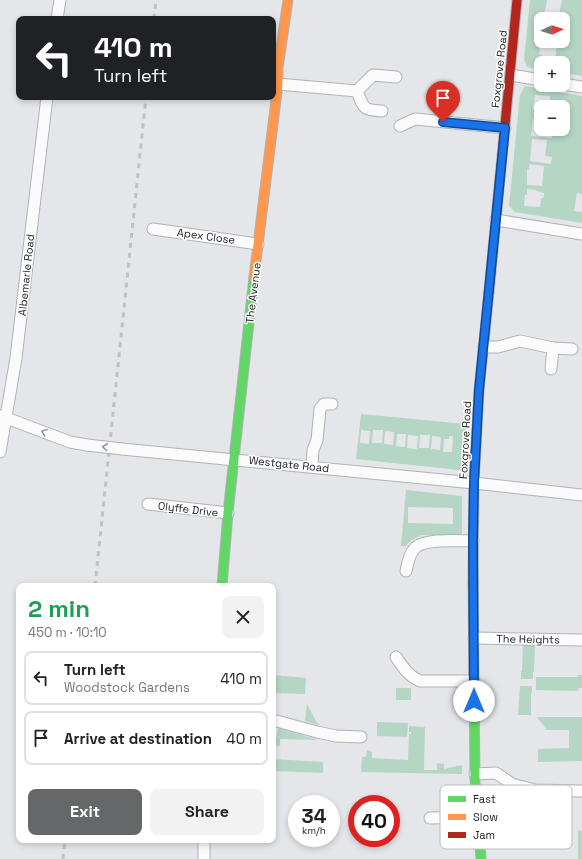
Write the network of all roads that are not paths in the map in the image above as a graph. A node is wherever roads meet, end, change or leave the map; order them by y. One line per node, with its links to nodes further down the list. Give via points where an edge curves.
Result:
1 (60, 0): 4 (street)
2 (288, 0): 5 (street, The Avenue)
3 (518, 0): 7 (street, Foxgrove Road)
4 (57, 16)
5 (276, 63)
6 (276, 73): 10 (street, The Avenue)
7 (511, 74): 9 (street); 17 (street, Foxgrove Road)
8 (396, 77): 13 (street, via 373,75)
9 (534, 79)
10 (278, 84): 13 (street); 21 (street, The Avenue)
11 (570, 85): 12 (street)
12 (582, 87)
13 (357, 91): 15 (street, via 362,104 368,110)
14 (47, 100): 27 (street, Albemarle Road, via 16,358)
15 (382, 111)
16 (400, 126): 17 (street, via 415,119)
17 (505, 128): 18 (street, Foxgrove Road)
18 (496, 220): 20 (street); 22 (street, Foxgrove Road)
19 (153, 229): 21 (street, Apex Close)
20 (582, 234)
21 (258, 244): 29 (street, The Avenue)
22 (484, 347): 23 (street, via 498,348 520,341); 31 (street, Foxgrove Road)
23 (553, 348): 24 (street); 25 (street)
24 (572, 349)
25 (552, 369)
26 (332, 404): 30 (street, via 324,404 320,409)
27 (3, 417): 28 (street, Albemarle Road); 29 (street, Westgate Road, one-way to 27, bridge, via 70,442)
28 (0, 452)
29 (235, 459): 30 (street, Westgate Road); 34 (street, The Avenue)
30 (312, 466): 31 (street, Westgate Road)
31 (474, 482): 32 (street, Westgate Road); 35 (street, Foxgrove Road)
32 (582, 495)
33 (148, 504): 34 (street, Olyffe Drive)
34 (228, 513): 37 (street, The Avenue)
35 (473, 540): 36 (street, via 424,542 416,546 410,555); 38 (street, Foxgrove Road)
36 (406, 571)
37 (222, 583)
38 (474, 638): 39 (street, The Heights); 41 (street, Foxgrove Road)
39 (582, 640)
40 (396, 657): 41 (street, via 412,678 420,681)
41 (474, 681): 44 (street, Foxgrove Road)
42 (276, 721): 43 (street, via 336,736)
43 (361, 737)
44 (475, 774): 45 (street, Foxgrove Road); 46 (street, via 496,773)
45 (476, 785)
46 (516, 785)
47 (572, 792): 48 (street)
48 (582, 792)
49 (430, 818): 50 (street)
50 (440, 818)
51 (204, 843): 53 (street)
52 (480, 849): 54 (street, Foxgrove Road)
53 (204, 859)
54 (481, 859)

